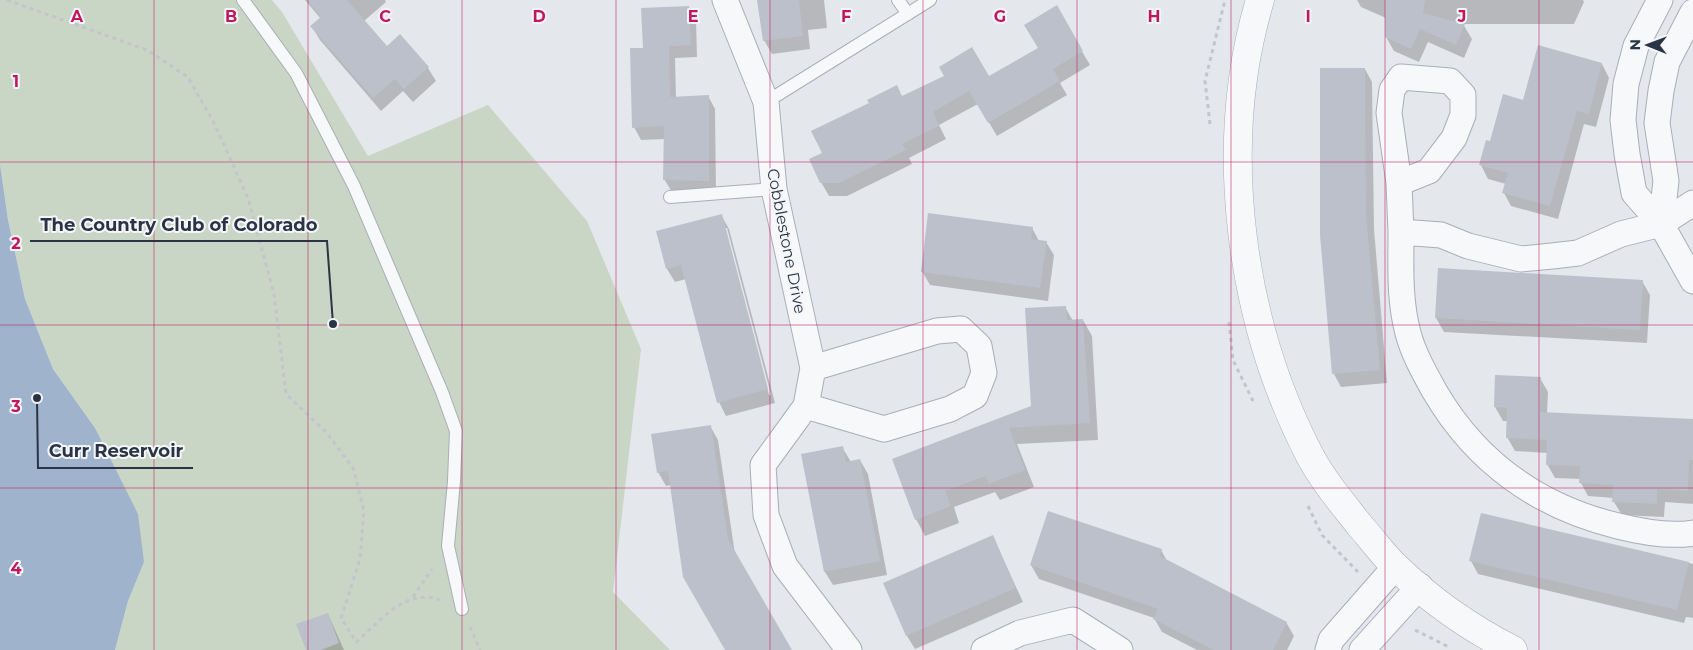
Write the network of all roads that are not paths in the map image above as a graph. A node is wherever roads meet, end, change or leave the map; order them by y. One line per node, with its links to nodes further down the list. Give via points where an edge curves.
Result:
1 (243, 0): 22 (lane, via 296,73 349,177 442,392 456,431 448,546)
2 (725, 0): 9 (street, Cobblestone Drive)
3 (898, 0): 8 (lane)
4 (930, 0): 8 (lane)
5 (1260, 0): 20 (street, via 1251,30 1242,98 1239,162 1241,222 1250,286 1264,344 1311,456 1336,497)
6 (1660, 0): 14 (street, via 1636,46 1626,84 1623,120 1634,193)
7 (1693, 12): 14 (street, via 1667,62 1661,91 1658,123 1666,181)
8 (908, 14): 9 (lane)
9 (766, 102): 11 (street, Cobblestone Drive)
10 (1400, 184): 15 (street)
11 (774, 189): 12 (lane); 17 (street, Cobblestone Drive)
12 (670, 197)
13 (1693, 203): 14 (street)
14 (1661, 224): 15 (street, via 1621,234 1578,253 1521,259 1468,246 1441,235); 16 (street)
15 (1401, 232): 19 (street, via 1400,294 1409,335 1425,374 1447,412 1470,442 1531,491 1564,509 1635,530 1680,535)
16 (1693, 281)
17 (813, 368): 18 (street, Cobblestone Drive); 18 (street, via 937,331 961,328 978,346 984,374 975,396 950,408 884,429)
18 (806, 406): 23 (street, Cobblestone Drive, via 763,465 766,515 785,566)
19 (1693, 533)
20 (1396, 566): 21 (street); 26 (street, via 1330,640)
21 (1420, 586): 27 (street); 28 (street, via 1478,632)
22 (462, 609)
23 (849, 650)
24 (984, 650): 25 (street, via 1020,633 1073,620)
25 (1120, 650)
26 (1328, 650)
27 (1362, 650)
28 (1513, 650)

